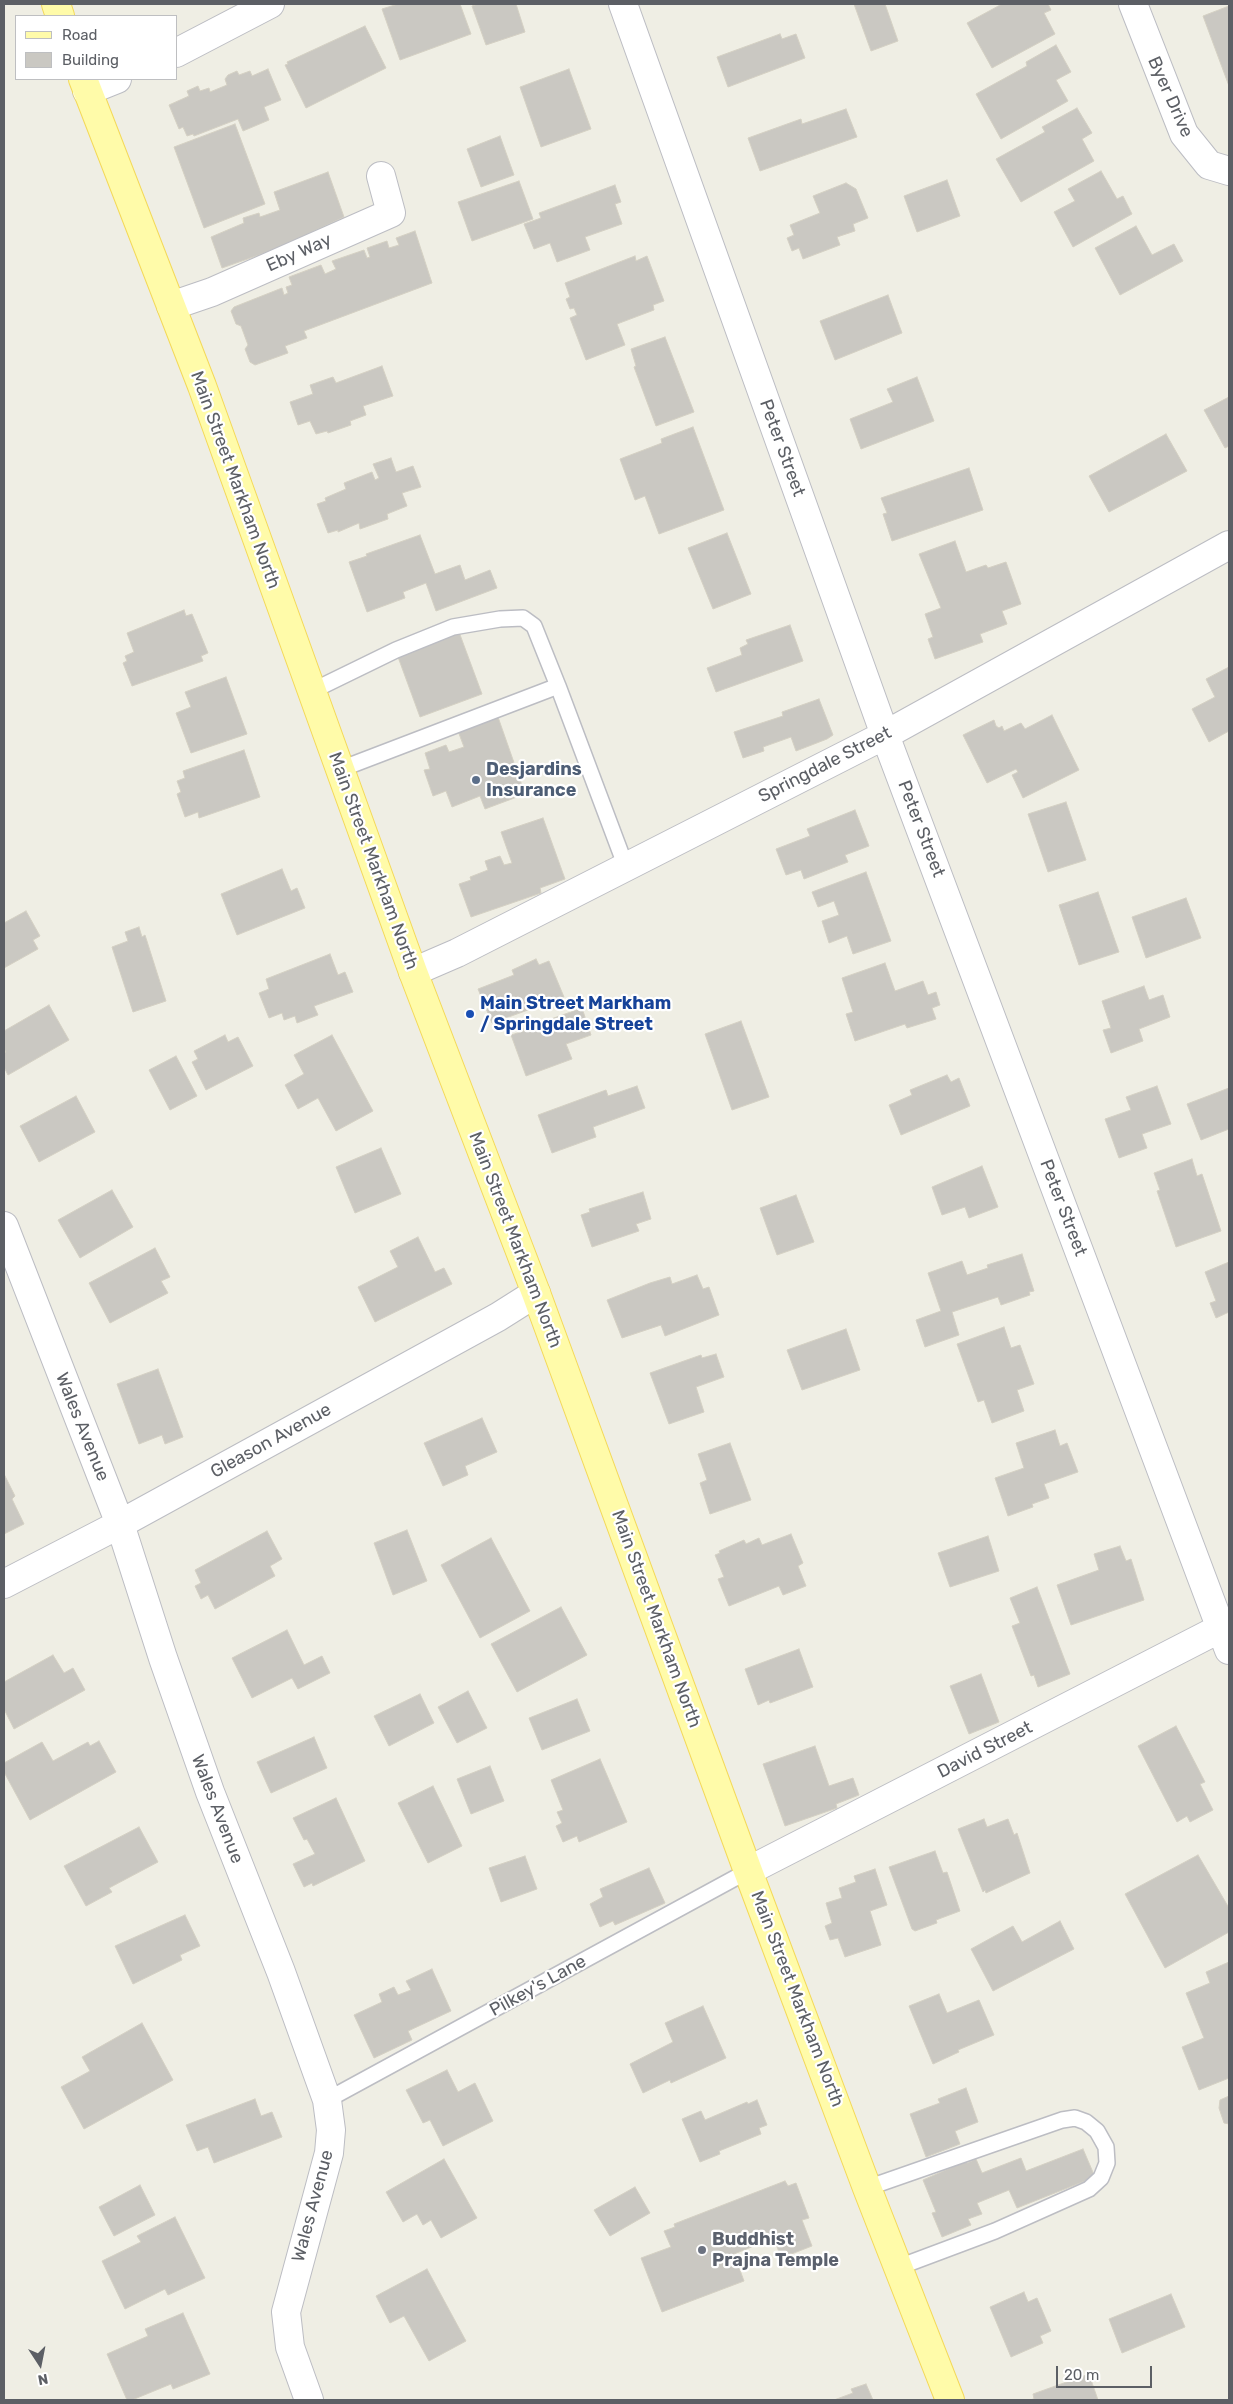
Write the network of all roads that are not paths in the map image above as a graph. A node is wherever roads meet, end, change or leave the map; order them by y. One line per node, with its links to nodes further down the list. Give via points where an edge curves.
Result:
1 (270, 4): 4 (street)
2 (623, 4): 13 (street, Peter Street)
3 (1133, 4): 7 (street, Byer Drive, via 1184,134 1209,165)
4 (178, 52)
5 (112, 80): 6 (street)
6 (85, 85): 9 (main road, Main Street Markham North)
7 (1229, 171)
8 (381, 176): 9 (street, Eby Way, via 391,212 212,292)
9 (171, 306): 12 (main road, Main Street Markham North)
10 (1229, 545): 13 (street, Springdale Street)
11 (558, 686): 12 (lane, via 534,626 523,618 515,618 453,627 396,650); 14 (lane); 15 (lane)
12 (312, 691): 14 (main road, Main Street Markham North)
13 (885, 735): 15 (street, Springdale Street); 21 (street, Peter Street)
14 (340, 769): 16 (main road, Main Street Markham North)
15 (626, 867): 16 (street, Springdale Street)
16 (413, 972): 18 (main road, Main Street Markham North)
17 (4, 1226): 19 (street, Wales Avenue)
18 (536, 1293): 19 (street, Gleason Avenue, via 498,1317); 22 (main road, Main Street Markham North)
19 (120, 1524): 20 (street, Gleason Avenue); 23 (street, Wales Avenue, via 210,1792)
20 (4, 1584)
21 (1225, 1639): 22 (street, David Street)
22 (748, 1871): 23 (lane, Pilkey's Lane); 24 (main road, Main Street Markham North)
23 (327, 2100): 26 (street, Wales Avenue, via 331,2130 329,2153 286,2312 290,2347)
24 (867, 2188): 25 (main road, Main Street Markham North); 25 (lane, via 1062,2120 1075,2118 1086,2122 1097,2131 1106,2147 1106,2163 1101,2178 1089,2189)
25 (899, 2268): 27 (main road, Main Street Markham North)
26 (309, 2400)
27 (950, 2400)

